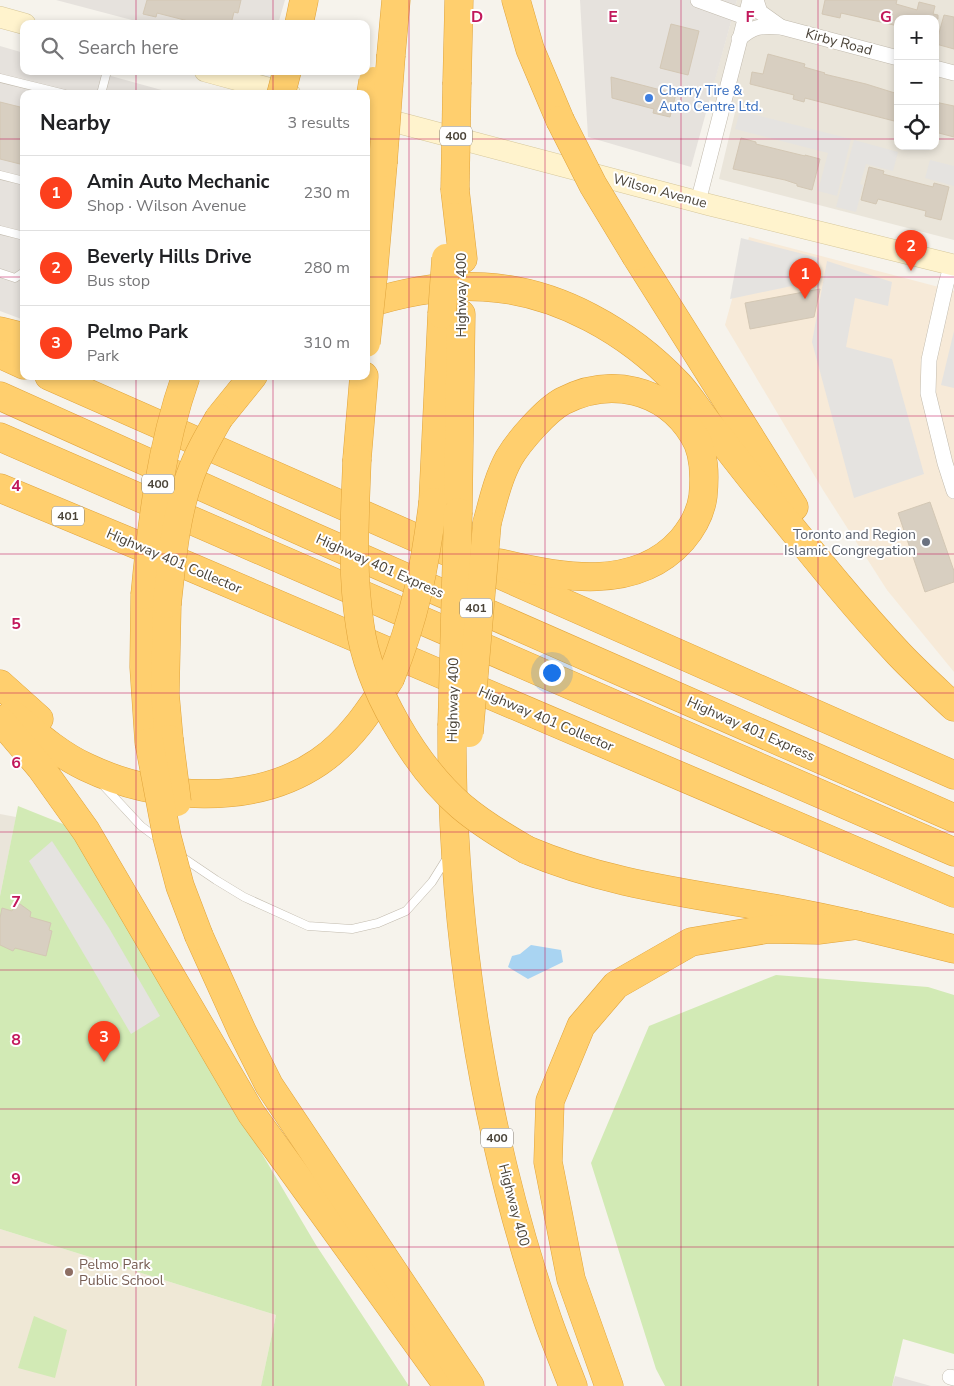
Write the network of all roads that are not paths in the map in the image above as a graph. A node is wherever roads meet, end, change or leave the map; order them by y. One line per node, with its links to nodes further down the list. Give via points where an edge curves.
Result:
1 (304, 0): 10 (highway)
2 (380, 0): 15 (highway)
3 (396, 0): 15 (highway)
4 (459, 0): 39 (highway, 400, bridge)
5 (516, 0): 53 (highway, bridge, via 530,48 560,120 594,185)
6 (698, 0): 9 (street)
7 (750, 0): 9 (street)
8 (756, 0): 13 (street, Kirby Road, via 760,12)
9 (745, 17): 14 (street)
10 (300, 20)
11 (1, 21): 12 (main road)
12 (20, 23)
13 (781, 27): 14 (street, Kirby Road, via 762,26 747,31); 16 (street, Kirby Road)
14 (739, 39): 31 (street)
15 (384, 55): 27 (highway, bridge); 38 (highway, bridge, via 383,163)
16 (894, 57)
17 (939, 69): 18 (street)
18 (954, 72)
19 (106, 75): 24 (lane)
20 (220, 75): 25 (main road)
21 (286, 75): 26 (highway, bridge)
22 (0, 78): 23 (lane)
23 (49, 90)
24 (102, 90)
25 (275, 90)
26 (282, 90)
27 (370, 109)
28 (370, 115): 31 (main road, Wilson Avenue)
29 (0, 175): 30 (lane)
30 (20, 180)
31 (698, 202): 34 (main road, Wilson Avenue)
32 (0, 230): 33 (lane)
33 (20, 235)
34 (953, 265): 51 (street, via 929,360 928,393)
35 (0, 273): 36 (lane, via 14,278)
36 (20, 274)
37 (370, 303): 53 (highway, via 412,292 483,286 541,297 609,328 644,353 680,386)
38 (370, 305)
39 (452, 314): 59 (highway, Highway 400, bridge); 62 (highway, bridge, via 433,502 418,596 390,679 358,726 340,745 318,762 273,784 216,794)
40 (0, 331): 41 (highway)
41 (20, 336)
42 (0, 354): 43 (highway)
43 (20, 363)
44 (58, 380): 52 (highway)
45 (185, 380): 54 (highway, 400, bridge, via 168,437 150,538)
46 (250, 380): 54 (highway, bridge, via 219,418 196,459)
47 (364, 380): 67 (highway, bridge, via 353,545 360,628 378,686 393,717 433,776 460,805 492,829 527,850 580,870 634,884)
48 (0, 396): 63 (highway, Highway 401 Express / 401)
49 (0, 437): 65 (highway, 401)
50 (0, 488): 66 (highway, Highway 401 Collector / 401)
51 (954, 491)
52 (408, 535): 59 (highway, bridge, via 466,554 521,568 557,575 591,578 631,572 663,557 690,530 701,506 702,451 683,420 655,398 634,390 586,391 561,402 530,430 509,459 496,489 487,523); 61 (highway)
53 (850, 598): 57 (highway, via 898,654)
54 (156, 599): 70 (highway, 400, bridge, via 144,667 159,740 176,796 203,934 242,1031 269,1085)
55 (0, 684): 62 (highway, via 57,733)
56 (0, 703): 60 (highway, via 38,736)
57 (954, 708)
58 (0, 720): 69 (highway, via 41,768 86,831 251,1113)
59 (460, 730): 64 (highway, Highway 400)
60 (85, 767): 62 (highway); 64 (lane, via 141,826 174,851 244,897 308,926 352,929 378,923 406,910 432,882)
61 (954, 775)
62 (146, 787)
63 (954, 818)
64 (455, 835): 71 (highway, Highway 400 / 400, via 465,954 494,1128 546,1316)
65 (954, 852)
66 (954, 893)
67 (857, 925): 68 (highway); 72 (highway, via 818,930 768,929 690,942 616,985 581,1026 550,1101 548,1162 571,1279)
68 (954, 949)
69 (448, 1386)
70 (470, 1386)
71 (573, 1386)
72 (609, 1386)

